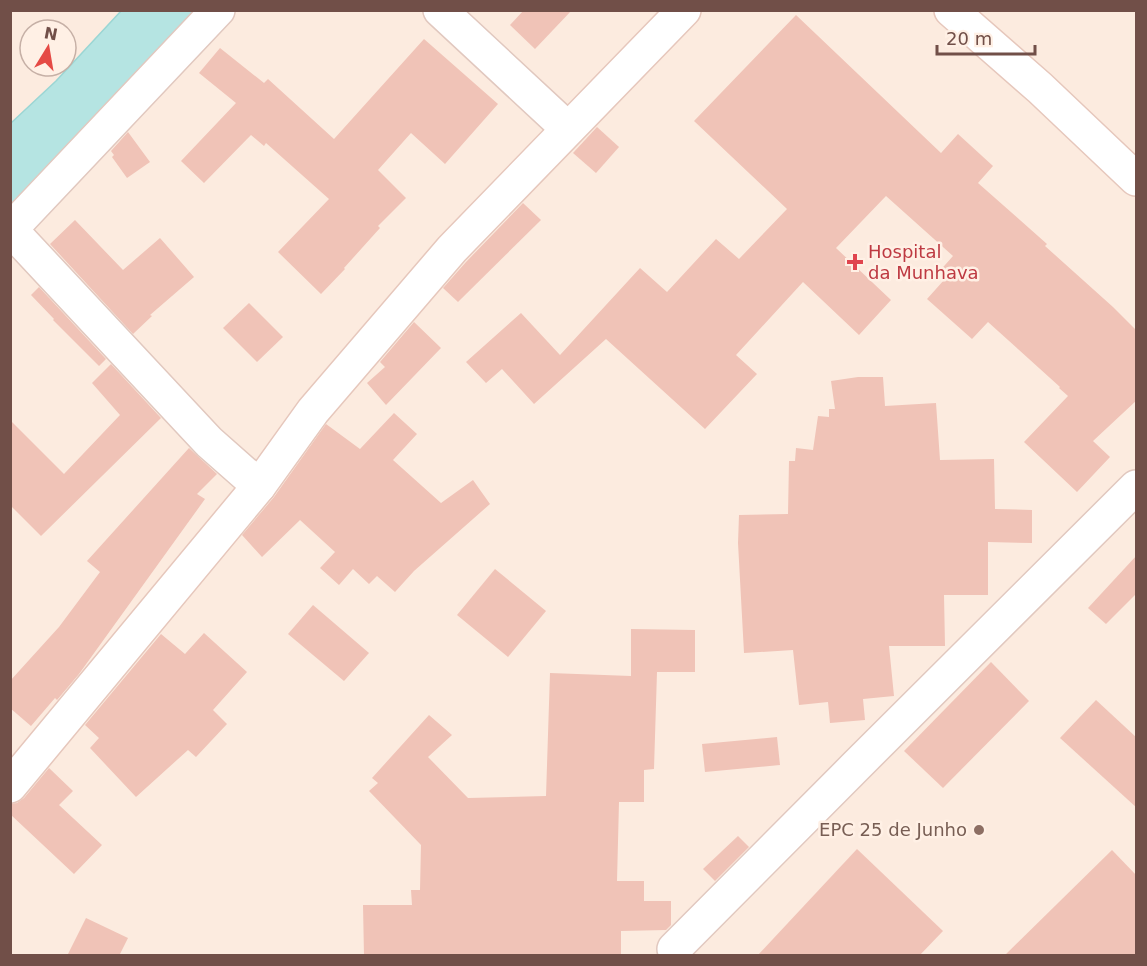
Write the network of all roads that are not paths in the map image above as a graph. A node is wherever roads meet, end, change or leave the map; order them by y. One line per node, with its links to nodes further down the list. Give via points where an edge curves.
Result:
1 (218, 10): 7 (street)
2 (440, 10): 5 (street)
3 (684, 10): 5 (street)
4 (951, 10): 6 (street)
5 (568, 129): 8 (street, via 444,258 313,411)
6 (1137, 179)
7 (11, 230): 8 (street, via 209,442)
8 (259, 486): 10 (street)
9 (1137, 487): 11 (street)
10 (10, 786)
11 (674, 949)

